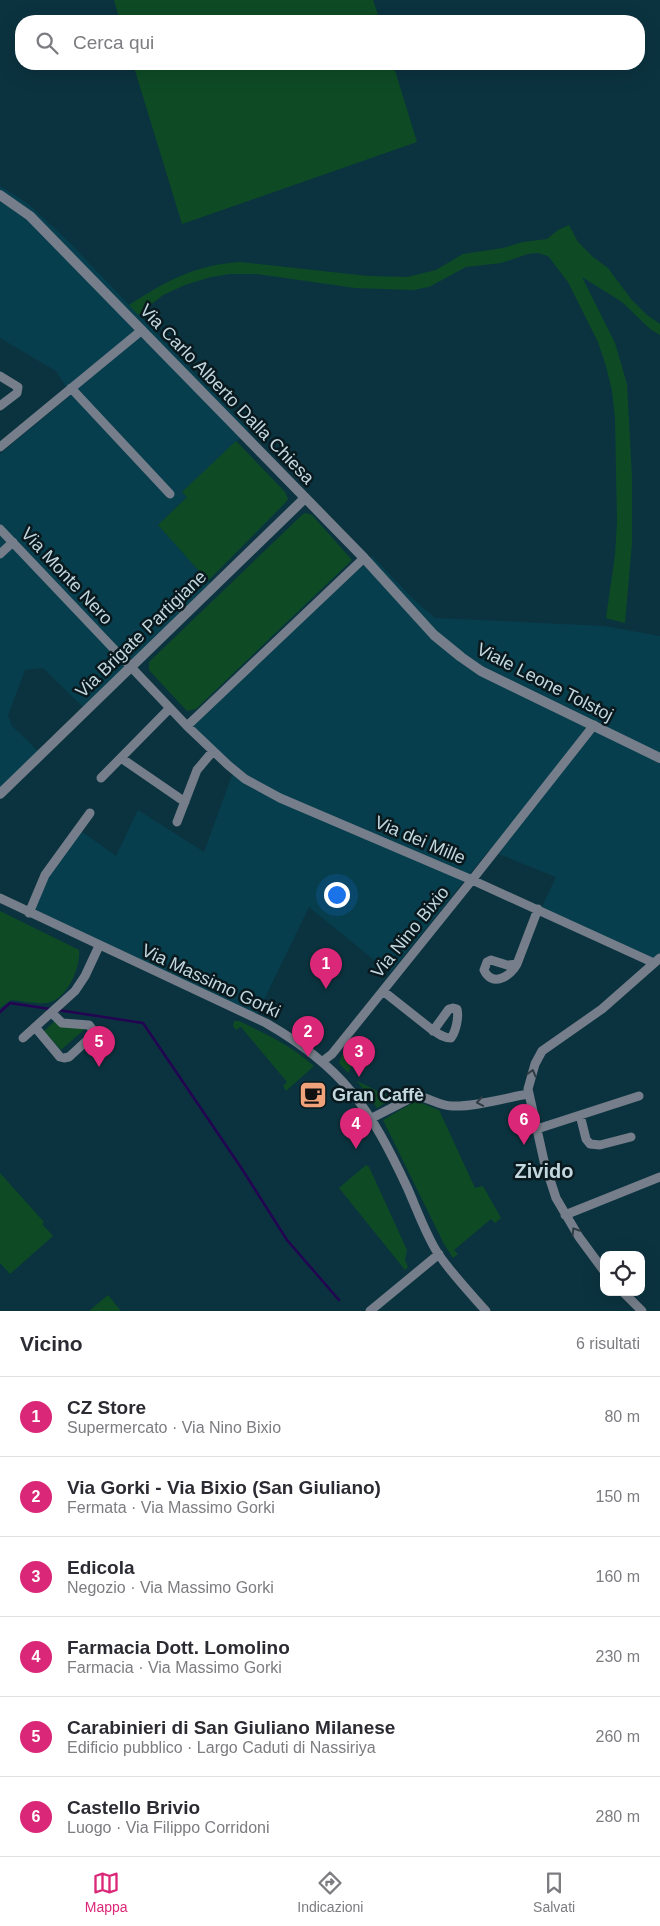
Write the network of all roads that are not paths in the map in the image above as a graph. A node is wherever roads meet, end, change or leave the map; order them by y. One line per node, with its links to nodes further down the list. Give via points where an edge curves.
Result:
1 (0, 195): 2 (street, Via Carlo Alberto Dalla Chiesa, via 30,216)
2 (142, 330): 4 (street); 8 (street, Via Carlo Alberto Dalla Chiesa)
3 (0, 376): 5 (street, via 18,387 17,393)
4 (72, 388): 6 (street); 7 (street)
5 (0, 406)
6 (0, 447)
7 (170, 494)
8 (305, 498): 12 (street, Via Carlo Alberto Dalla Chiesa); 14 (street, Via Brigate Partigiane)
9 (0, 529): 10 (street, Via Monte Nero)
10 (13, 542): 11 (street); 14 (street, Via Monte Nero)
11 (0, 554)
12 (364, 558): 13 (street, Via Carlo Alberto Dalla Chiesa); 17 (street)
13 (423, 624): 16 (street, Viale Leone Tolstoj, via 474,667)
14 (131, 667): 15 (street, Via dei Mille); 22 (street, Via Brigate Partigiane)
15 (170, 708): 17 (street, Via dei Mille); 19 (street)
16 (594, 725): 20 (street, Viale Leone Tolstoj); 26 (street, Via Nino Bixio)
17 (187, 726): 18 (street, Via dei Mille)
18 (213, 751): 23 (street, via 197,770); 26 (street, Via dei Mille, via 237,773 267,791)
19 (121, 758): 21 (street); 23 (street)
20 (660, 758)
21 (101, 778)
22 (0, 794)
23 (186, 802): 25 (street)
24 (90, 813): 29 (street, via 45,875)
25 (177, 822)
26 (472, 880): 28 (street, Via dei Mille); 33 (street, Via Nino Bixio)
27 (0, 898): 29 (street, Via Massimo Gorki)
28 (538, 910): 31 (street, Via dei Mille); 32 (street)
29 (29, 913): 30 (street, Via Massimo Gorki)
30 (99, 946): 34 (street, via 81,983); 38 (street, Via Massimo Gorki, via 266,1023)
31 (657, 960): 39 (street, one-way to 31, via 533,1068 540,1053 605,1006)
32 (517, 964)
33 (383, 991): 36 (street); 38 (street, Via Nino Bixio)
34 (52, 1013): 35 (street); 35 (street, via 62,1023 88,1025 95,1033 64,1058)
35 (35, 1027): 37 (street)
36 (433, 1031)
37 (22, 1038)
38 (323, 1061): 42 (street, Via Massimo Gorki)
39 (528, 1094): 42 (street, one-way to 42, via 456,1106 414,1096); 43 (street)
40 (639, 1096): 41 (street)
41 (580, 1115): 43 (street); 44 (street, via 590,1144 600,1145)
42 (372, 1118): 47 (street, Via Massimo Gorki)
43 (536, 1128): 46 (street, via 550,1179)
44 (631, 1137)
45 (660, 1177): 46 (street)
46 (565, 1215): 48 (street, one-way to 46)
47 (438, 1254): 50 (street); 51 (street, Via Massimo Gorki)
48 (600, 1266)
49 (627, 1296): 52 (street)
50 (370, 1311)
51 (486, 1311)
52 (642, 1311)

